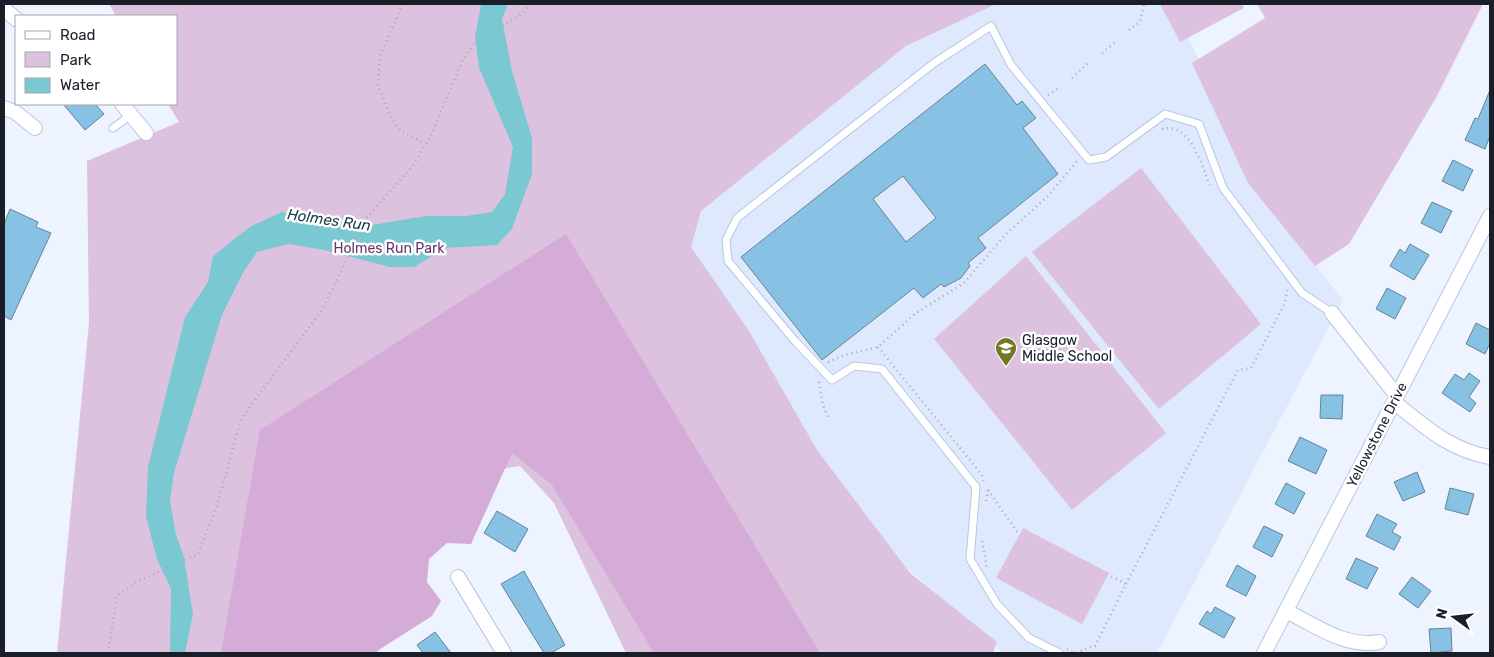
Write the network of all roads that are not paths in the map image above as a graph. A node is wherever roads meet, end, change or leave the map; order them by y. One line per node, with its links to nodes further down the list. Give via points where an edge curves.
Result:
1 (4, 9): 2 (street)
2 (15, 18)
3 (123, 105): 5 (street)
4 (4, 108): 6 (street, via 15,112)
5 (131, 115): 7 (lane); 8 (street)
6 (35, 128)
7 (113, 128)
8 (146, 133)
9 (1488, 225): 11 (street, Yellowstone Drive)
10 (1332, 313): 11 (street); 17 (lane, via 1302,294 1223,188 1199,124 1164,114 1106,157 1089,160 1011,65 992,26 934,63 736,218 726,240 728,260 795,341 832,380 854,366 882,369 976,487 970,560 997,604 1029,638)
11 (1396, 399): 12 (street, via 1440,439 1457,448); 14 (street, Yellowstone Drive)
12 (1490, 457)
13 (458, 576): 16 (street)
14 (1286, 611): 15 (street, via 1344,640); 18 (street, Yellowstone Drive)
15 (1378, 642)
16 (504, 653)
17 (1059, 653)
18 (1264, 653)

